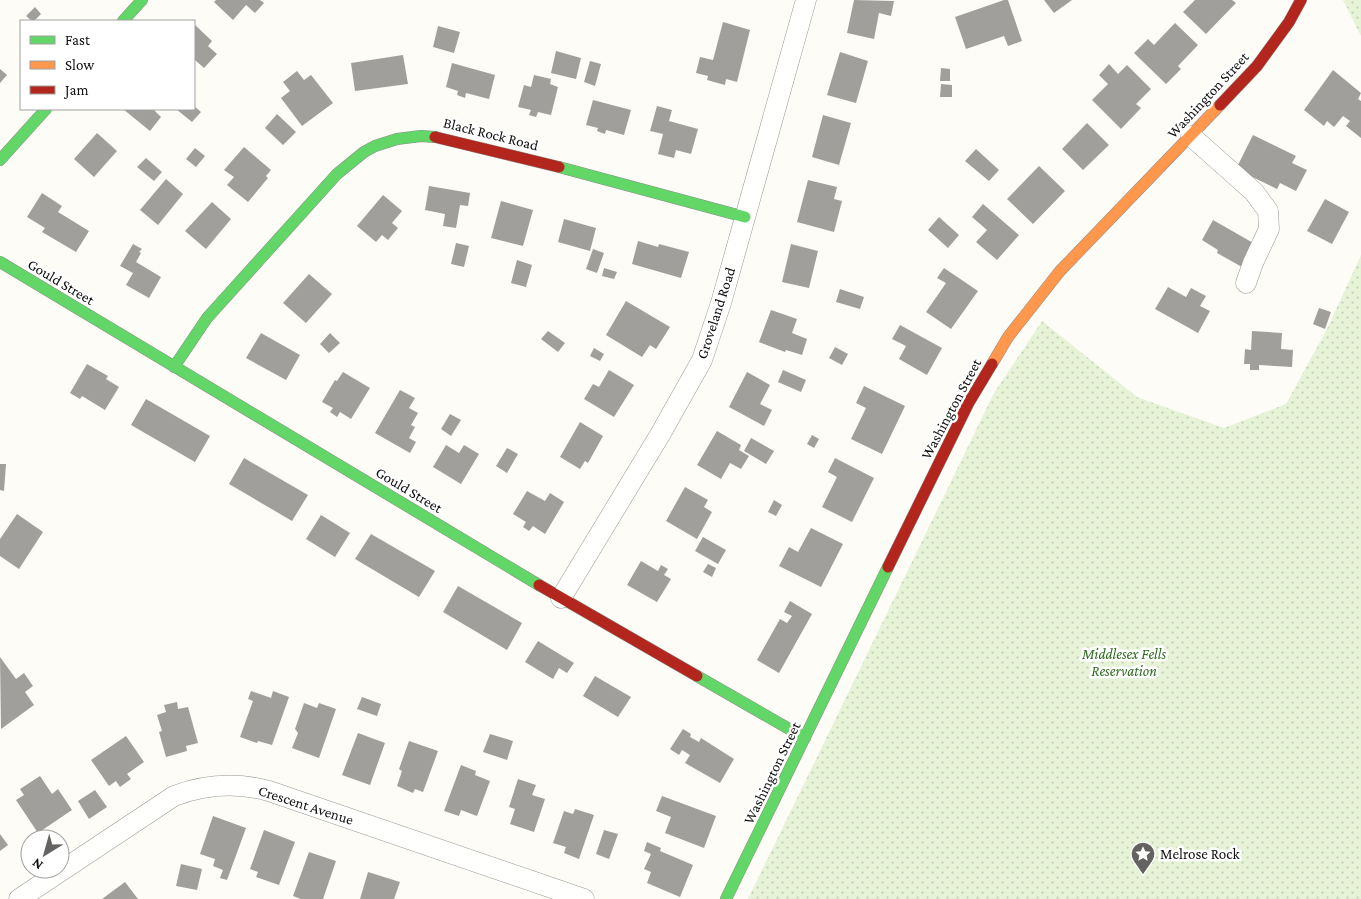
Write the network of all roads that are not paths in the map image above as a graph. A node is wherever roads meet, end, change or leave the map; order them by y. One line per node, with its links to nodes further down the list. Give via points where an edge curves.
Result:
1 (142, 0): 4 (street)
2 (806, 0): 8 (street, Groveland Road)
3 (1301, 0): 6 (street, Washington Street, via 1257,66)
4 (124, 20)
5 (45, 110): 7 (street)
6 (1191, 136): 10 (street, via 1254,192 1268,211 1270,229); 13 (street, Washington Street, via 1060,270 1008,338 964,413)
7 (0, 160)
8 (745, 217): 11 (street, Black Rock Road, via 441,137 398,139 364,152 336,174 207,318); 12 (street, Groveland Road, via 722,303 702,360)
9 (0, 262): 11 (street, Gould Street)
10 (1246, 283)
11 (174, 367): 12 (street, Gould Street)
12 (561, 598): 13 (street, Gould Street)
13 (805, 738): 16 (street, Washington Street)
14 (20, 899): 15 (street, Crescent Avenue, via 174,796 200,787 228,784 269,791)
15 (584, 899)
16 (726, 899)

